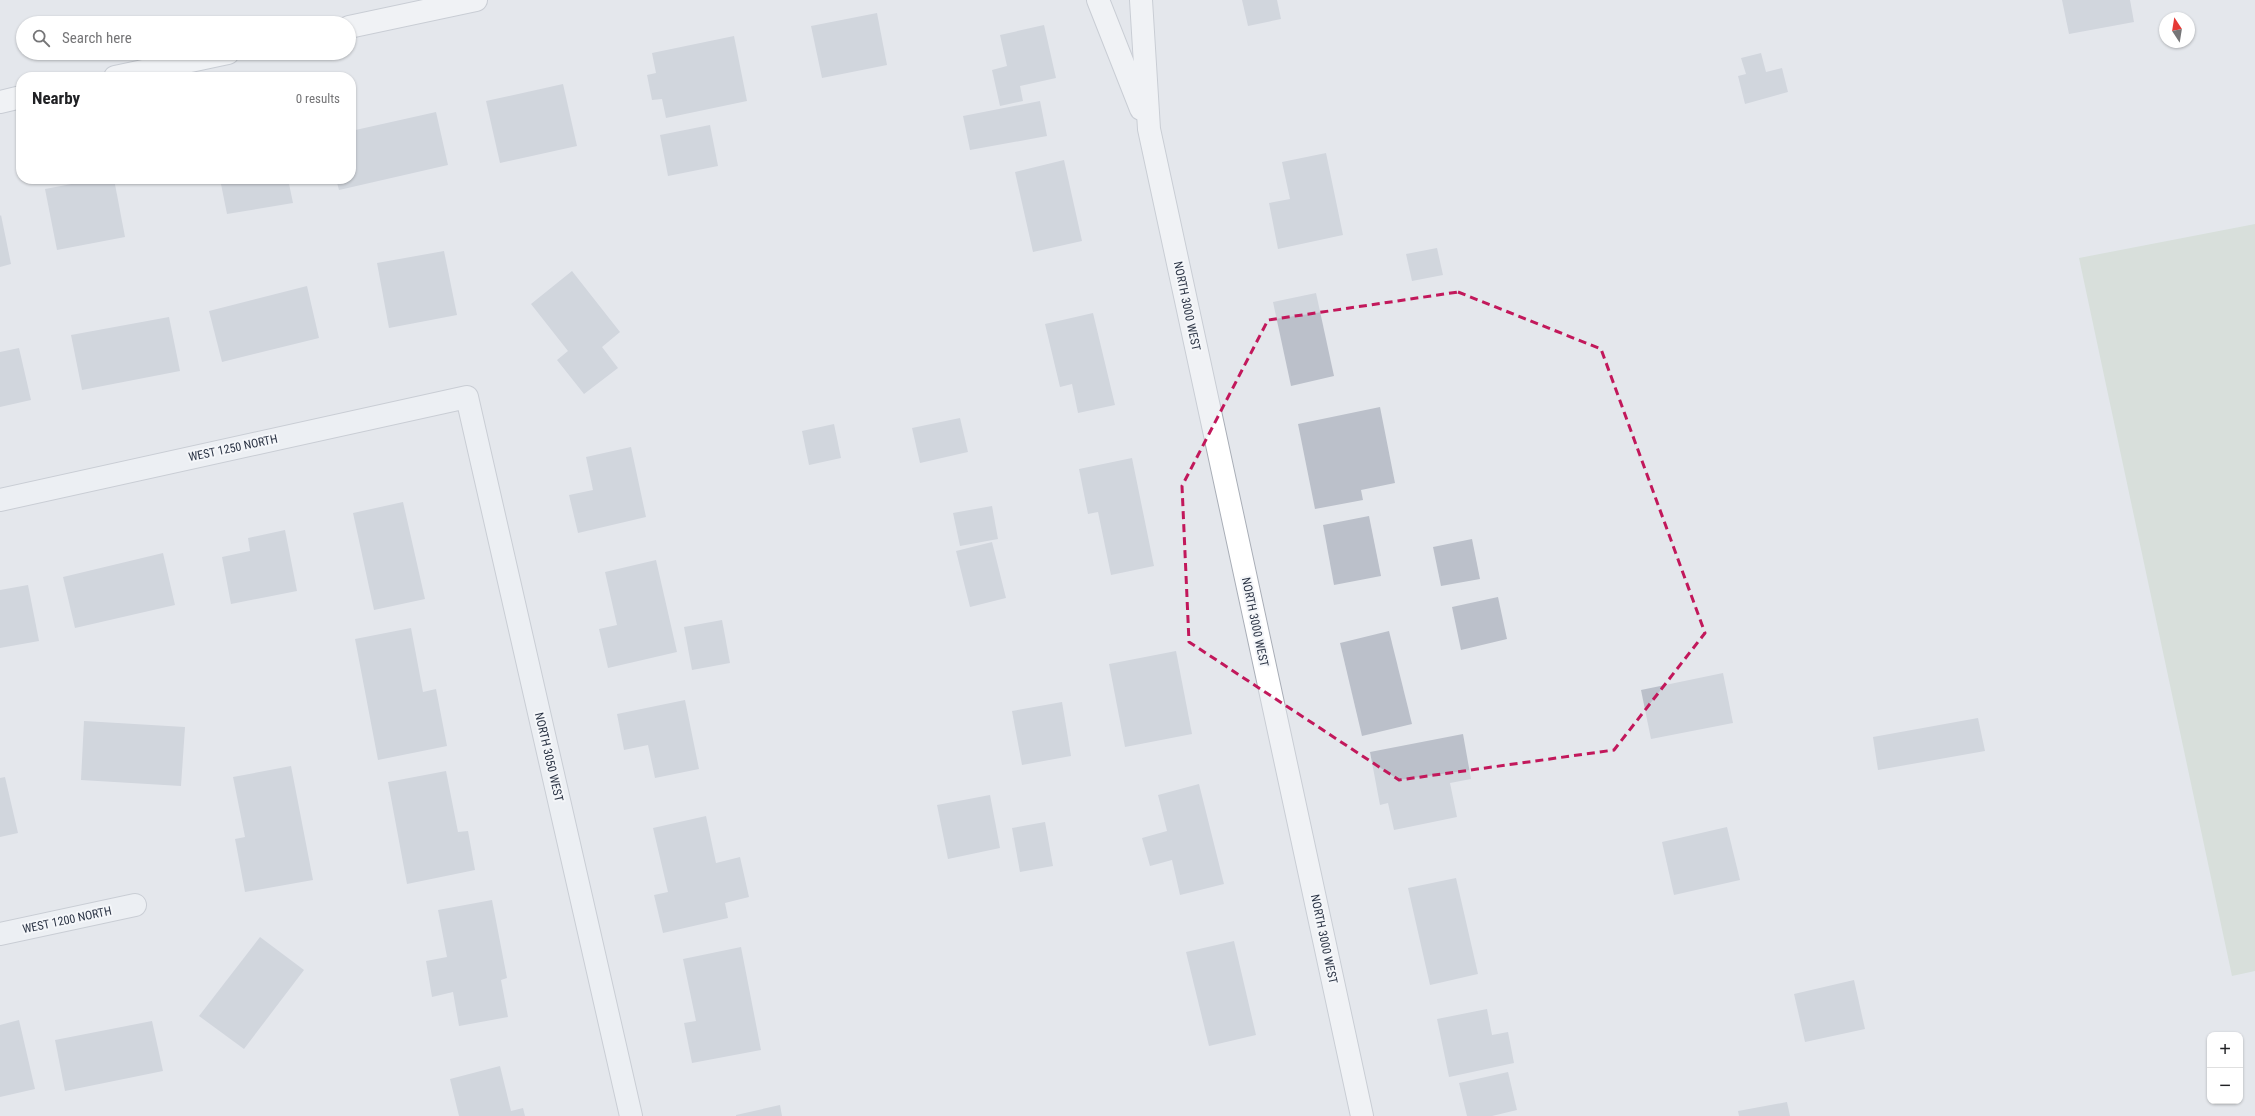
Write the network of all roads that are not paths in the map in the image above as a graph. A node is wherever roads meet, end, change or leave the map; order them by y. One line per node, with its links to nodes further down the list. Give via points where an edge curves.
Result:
1 (476, 0): 4 (main road)
2 (1098, 0): 9 (main road, NORTH 3000 WEST)
3 (1141, 0): 9 (main road, NORTH 3000 WEST)
4 (356, 26)
5 (195, 60): 6 (main road)
6 (139, 72)
7 (16, 98): 8 (main road)
8 (0, 102)
9 (1149, 129): 15 (main road, NORTH 3000 WEST)
10 (467, 397): 11 (street, WEST 1250 NORTH); 14 (street, NORTH 3050 WEST)
11 (0, 500)
12 (135, 905): 13 (street, WEST 1200 NORTH)
13 (0, 934)
14 (631, 1116)
15 (1362, 1116)

